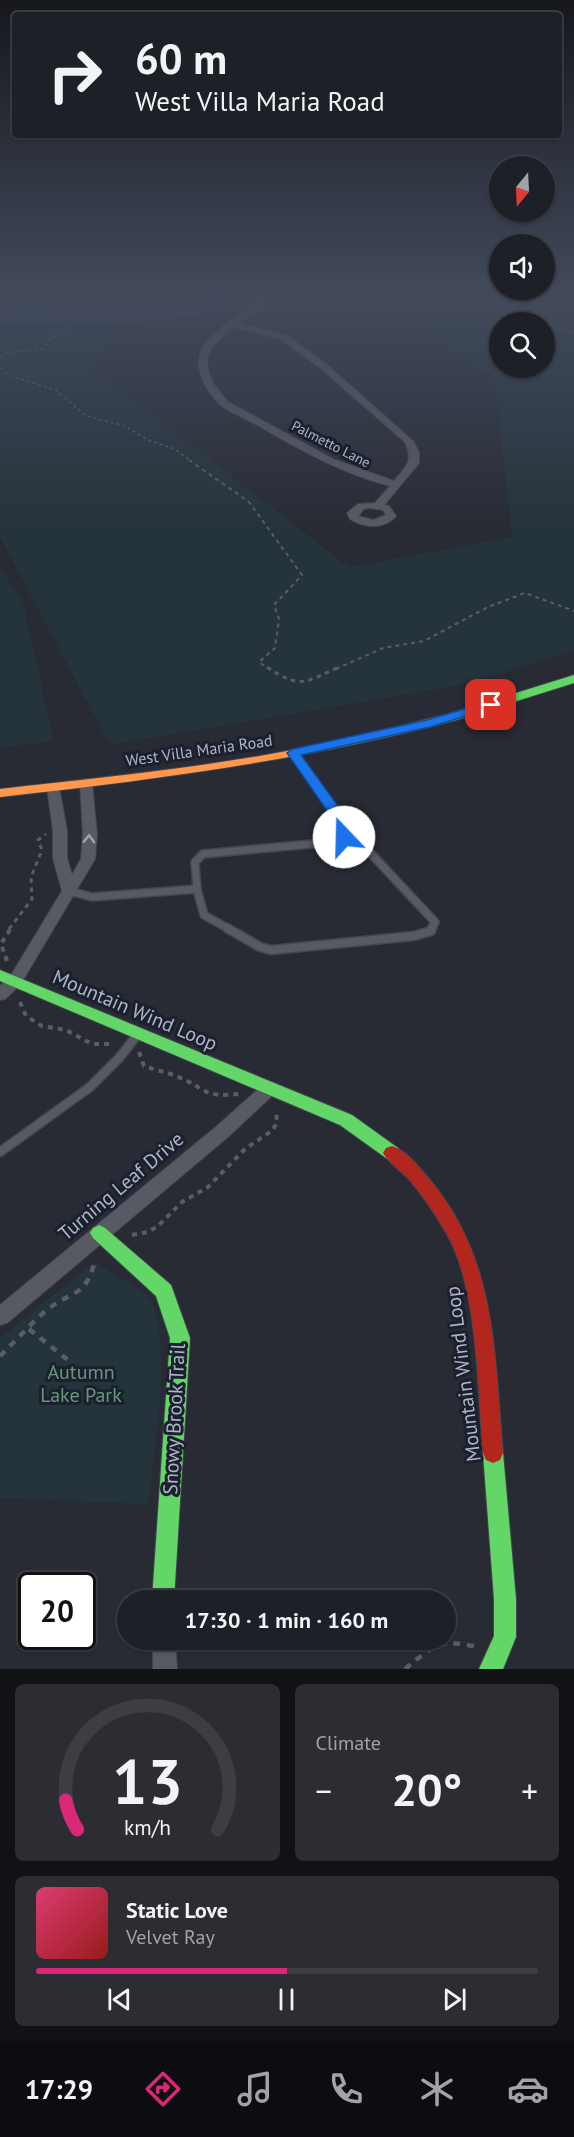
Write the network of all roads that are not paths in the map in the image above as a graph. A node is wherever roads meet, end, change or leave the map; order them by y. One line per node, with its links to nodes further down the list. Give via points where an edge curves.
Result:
1 (203, 373): 3 (street, Palmetto Lane, via 225,404 346,470)
2 (332, 373): 3 (street, via 409,441 414,463)
3 (396, 486): 4 (street)
4 (378, 506)
5 (574, 679): 6 (street, West Villa Maria Road, via 430,724)
6 (293, 753): 7 (street, West Villa Maria Road); 10 (lane)
7 (86, 783): 8 (street, West Villa Maria Road); 12 (street, one-way to 7, via 88,859)
8 (53, 787): 9 (street, West Villa Maria Road); 12 (street, via 60,858)
9 (0, 793)
10 (347, 828): 11 (lane, via 344,837 333,842 203,854 195,862); 11 (lane, via 435,922 431,931 271,950 204,915)
11 (196, 889): 12 (lane, via 92,897)
12 (69, 891): 14 (street)
13 (2, 970): 14 (street, Mountain Wind Loop)
14 (15, 981): 15 (street); 16 (street, Mountain Wind Loop)
15 (0, 995)
16 (140, 1032): 17 (street, Mountain Wind Loop); 18 (lane, via 90,1086)
17 (263, 1094): 19 (street, Turning Leaf Drive); 23 (street, Mountain Wind Loop, via 346,1120 406,1163 441,1207 468,1259 483,1339 505,1599 505,1637)
18 (0, 1152)
19 (99, 1233): 20 (street, Turning Leaf Drive); 21 (street, Snowy Brook Trail, via 164,1291 180,1338)
20 (0, 1317)
21 (164, 1590)
22 (164, 1650): 24 (street)
23 (494, 1664)
24 (165, 1669)

